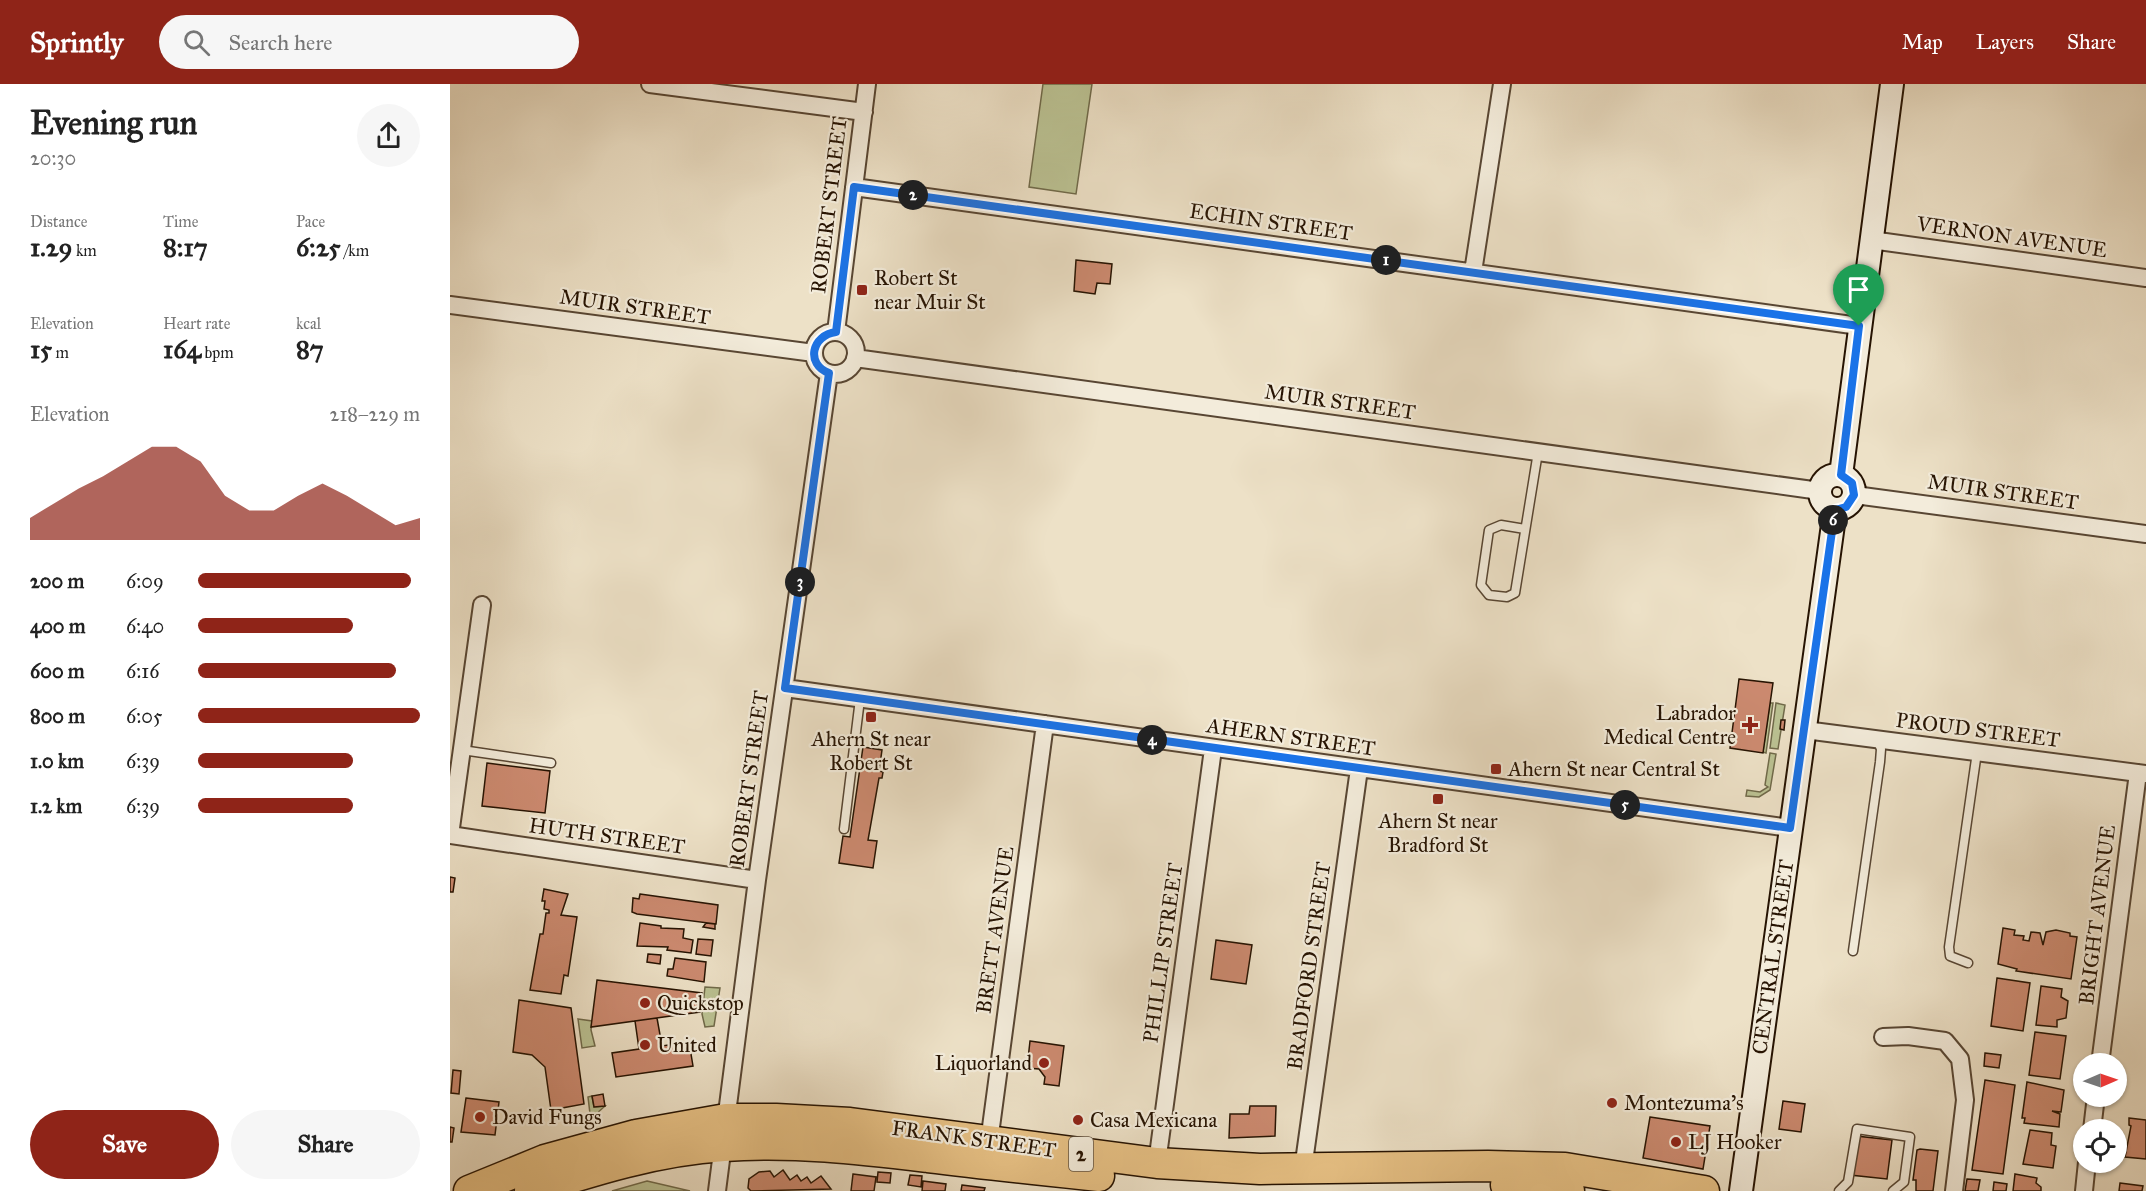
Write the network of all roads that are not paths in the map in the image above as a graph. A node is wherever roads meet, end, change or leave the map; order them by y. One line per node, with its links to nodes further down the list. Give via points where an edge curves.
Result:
1 (650, 84): 5 (street)
2 (867, 84): 5 (street, ROBERT STREET)
3 (1502, 84): 8 (street)
4 (1893, 84): 7 (main road)
5 (864, 112): 6 (street, ROBERT STREET)
6 (854, 187): 8 (street, ECHIN STREET); 12 (street, ROBERT STREET)
7 (1871, 240): 9 (street, VERNON AVENUE); 11 (main road)
8 (1473, 272): 11 (street, ECHIN STREET)
9 (2146, 278)
10 (450, 305): 13 (street, MUIR STREET)
11 (1859, 326): 17 (main road)
12 (836, 332): 13 (street, via 822,336); 14 (street, via 852,342)
13 (814, 353): 15 (street, via 819,367)
14 (855, 358): 15 (street, via 845,371); 16 (street, MUIR STREET)
15 (829, 373): 24 (street, ROBERT STREET)
16 (1539, 452): 18 (street, MUIR STREET); 21 (lane)
17 (1841, 475): 18 (main road, via 1828,477); 19 (main road, via 1852,483)
18 (1820, 491): 20 (main road, via 1822,501)
19 (1854, 495): 20 (main road, via 1846,507); 22 (street, MUIR STREET)
20 (1835, 510): 27 (main road, CENTRAL STREET)
21 (1525, 529): 21 (lane, via 1515,593 1507,597 1489,595 1481,585 1489,530 1500,525)
22 (2146, 534)
23 (482, 605): 30 (street)
24 (785, 688): 25 (street, AHERN STREET); 38 (street, ROBERT STREET)
25 (860, 699): 26 (street, AHERN STREET); 36 (lane)
26 (1045, 724): 29 (street, AHERN STREET); 44 (street, BRETT AVENUE)
27 (1805, 730): 28 (street, PROUD STREET); 35 (main road, CENTRAL STREET)
28 (1877, 740): 31 (street, PROUD STREET); 39 (lane, via 1880,762)
29 (1213, 749): 33 (street, AHERN STREET); 45 (street, PHILLIP STREET)
30 (462, 750): 32 (lane); 37 (street)
31 (1977, 752): 34 (street, PROUD STREET); 40 (lane, via 1949,947 1950,956)
32 (551, 763)
33 (1359, 769): 35 (street, AHERN STREET); 46 (street, BRADFORD STREET)
34 (2142, 773): 42 (street, BRIGHT AVENUE)
35 (1790, 828): 53 (main road, CENTRAL STREET)
36 (844, 829)
37 (450, 835): 38 (street, HUTH STREET)
38 (757, 880): 43 (street, ROBERT STREET)
39 (1853, 951)
40 (1968, 963)
41 (1883, 1037): 56 (street, via 1945,1041 1960,1059 1965,1100)
42 (2102, 1053)
43 (724, 1132): 44 (highway, FRANK STREET / 2, via 850,1123); 48 (highway, FRANK STREET / 2, via 636,1134 501,1176); 49 (highway, FRANK STREET / 2); 50 (street, ROBERT STREET); 51 (highway, FRANK STREET / 2, via 1126,1179 1227,1187 1475,1184)
44 (989, 1142): 45 (highway, FRANK STREET / 2)
45 (1157, 1163): 46 (highway, FRANK STREET / 2, via 1214,1168)
46 (1303, 1168): 52 (highway, FRANK STREET / 2, via 1565,1168)
47 (2086, 1173): 57 (street)
48 (469, 1191)
49 (530, 1191)
50 (717, 1191)
51 (1569, 1191)
52 (1704, 1191)
53 (1741, 1191)
54 (1839, 1191): 55 (lane, via 1848,1182 1857,1129 1910,1137 1904,1182)
55 (1893, 1191)
56 (1954, 1191)
57 (2084, 1191)

